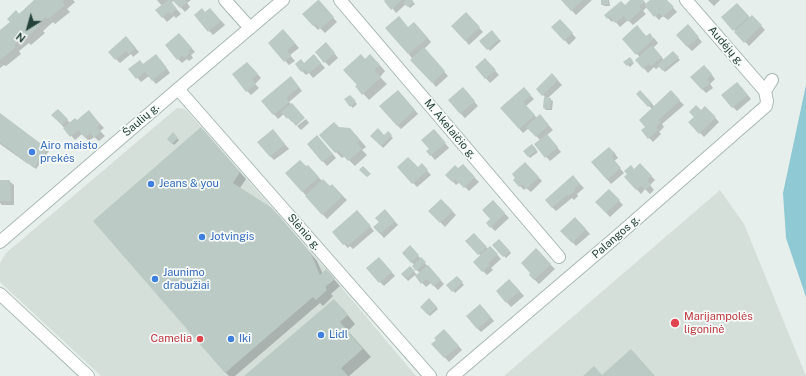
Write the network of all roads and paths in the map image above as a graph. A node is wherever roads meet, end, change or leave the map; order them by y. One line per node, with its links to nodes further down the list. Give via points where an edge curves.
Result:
1 (226, 0): 5 (street)
2 (283, 0): 5 (street, Šaulių g.)
3 (340, 0): 10 (street, M. Akelaičio g.)
4 (686, 0): 8 (street, Audėjų g.)
5 (250, 28): 7 (street, Šaulių g.)
6 (772, 80): 8 (street, Palangos g.)
7 (178, 89): 9 (street, Šaulių g.); 13 (street, Slėnio g.)
8 (766, 91): 14 (street, Palangos g., via 766,106)
9 (0, 242)
10 (559, 257)
11 (0, 294): 12 (street)
12 (88, 376)
13 (430, 376)
14 (453, 376)

